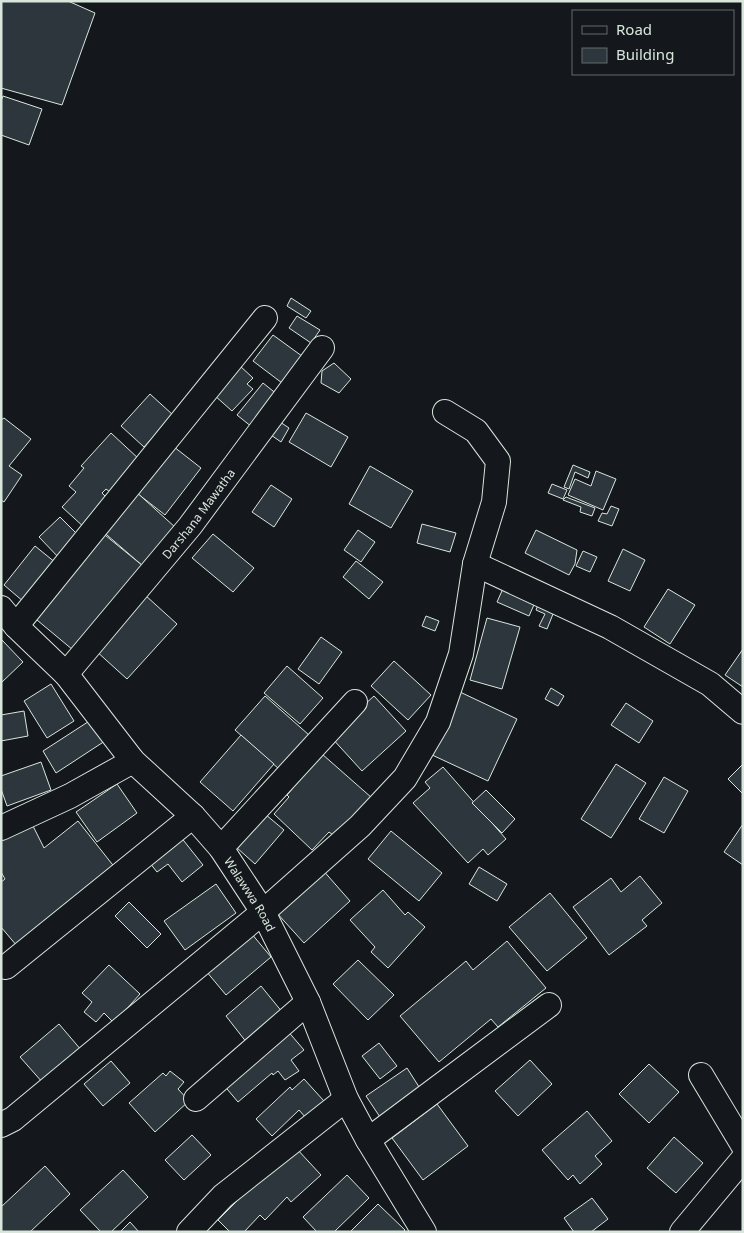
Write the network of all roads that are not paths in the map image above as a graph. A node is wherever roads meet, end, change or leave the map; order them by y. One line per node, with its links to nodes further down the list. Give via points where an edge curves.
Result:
1 (265, 318): 5 (street)
2 (322, 348): 6 (street, Darshana Mawatha, via 190,526)
3 (445, 412): 4 (street, via 476,431 498,460 494,502)
4 (475, 564): 8 (street, via 610,627 710,684); 13 (street, via 461,654 438,722 405,778 360,826)
5 (9, 617): 6 (street, Walawwa Road)
6 (66, 674): 9 (street, Walawwa Road)
7 (355, 702): 12 (street)
8 (743, 712)
9 (133, 761): 10 (street, Walawwa Road); 11 (street, via 70,796)
10 (193, 816): 12 (street, Walawwa Road); 14 (street)
11 (1, 828)
12 (221, 848): 13 (street, Walawwa Road)
13 (263, 912): 15 (street, Walawwa Road); 20 (street, via 13,1119)
14 (6, 967)
15 (308, 1002): 18 (street); 19 (street, Walawwa Road)
16 (549, 1005): 21 (street)
17 (701, 1075): 22 (street)
18 (196, 1098)
19 (346, 1100): 21 (street, Walawwa Road); 24 (street, via 223,1196)
20 (1, 1125)
21 (368, 1140): 25 (street, Walawwa Road)
22 (743, 1145)
23 (743, 1159): 26 (street)
24 (188, 1232)
25 (424, 1232)
26 (682, 1232)

